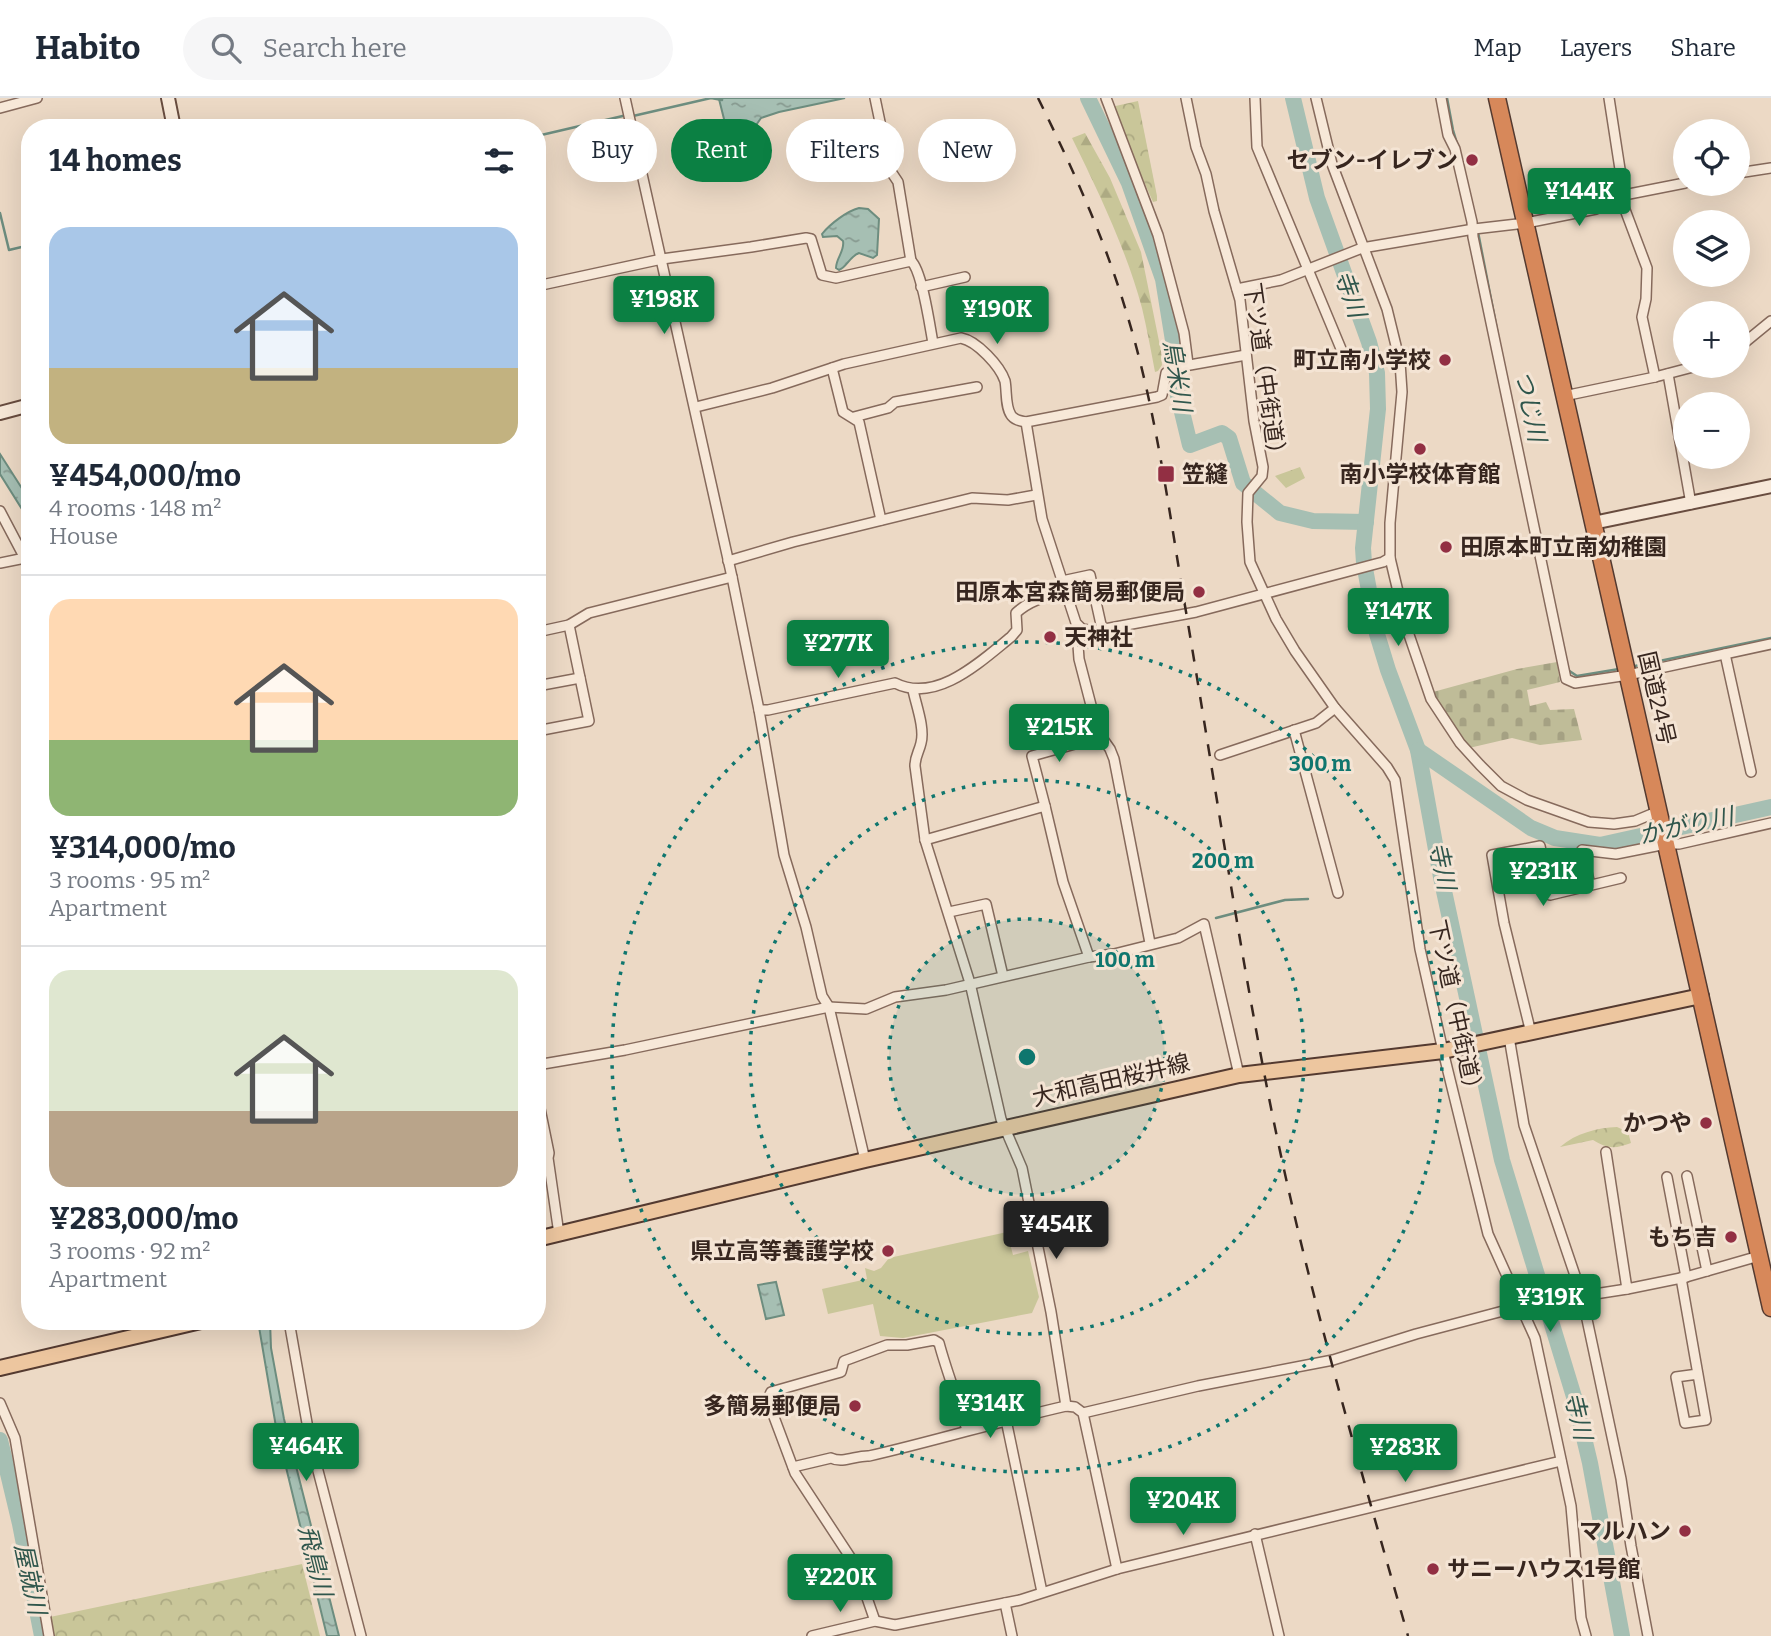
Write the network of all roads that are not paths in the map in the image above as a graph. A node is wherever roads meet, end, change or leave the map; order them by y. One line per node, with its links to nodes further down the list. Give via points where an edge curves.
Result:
1 (37, 98): 12 (street)
2 (168, 98): 13 (street)
3 (625, 98): 21 (street)
4 (875, 98): 22 (street, via 890,170 898,182)
5 (1106, 98): 33 (street, via 1158,235)
6 (1186, 98): 27 (street, 下ツ道（中街道）)
7 (1255, 98): 23 (street, via 1257,147)
8 (1316, 98): 20 (street, via 1332,164)
9 (1441, 98): 19 (street)
10 (1497, 98): 18 (highway, 国道24号)
11 (1609, 98): 17 (street)
12 (6, 104)
13 (172, 119)
14 (1771, 167): 15 (street)
15 (1750, 171)
16 (1673, 186): 17 (street)
17 (1622, 197): 18 (street, via 1596,209); 37 (street, via 1647,268 1642,317)
18 (1526, 223): 19 (street); 39 (highway, 国道24号)
19 (1475, 228): 20 (street); 66 (street, via 1566,679 1574,683)
20 (1361, 248): 23 (street); 53 (street, via 1387,309 1400,362 1402,392)
21 (662, 259): 22 (street, via 806,237 811,239 822,275 828,278); 25 (street); 41 (street)
22 (911, 261): 26 (street)
23 (1309, 268): 27 (street, via 1281,280); 32 (street)
24 (965, 277): 26 (street)
25 (546, 284)
26 (921, 287): 30 (street)
27 (1237, 289): 31 (street, 下ツ道（中街道）)
28 (1771, 321): 29 (street)
29 (1750, 338)
30 (933, 343): 34 (street); 44 (street, via 961,338 974,343 1001,373 1010,414)
31 (1246, 355): 33 (street); 59 (street, 下ツ道（中街道）, via 1263,467 1262,476 1248,493 1247,522 1250,562)
32 (1344, 356)
33 (1188, 365): 44 (street, via 1166,373 1162,395 1157,397)
34 (832, 368): 41 (street); 43 (street, via 843,412)
35 (1673, 373): 36 (street)
36 (1668, 374): 37 (street); 47 (street)
37 (1655, 377): 39 (street)
38 (977, 387): 43 (street, via 895,402)
39 (1564, 396): 50 (highway, 国道24号)
40 (21, 407): 42 (street)
41 (696, 407): 54 (street)
42 (0, 413)
43 (854, 416): 49 (street)
44 (1026, 422): 46 (street)
45 (1771, 486): 47 (street)
46 (1036, 495): 49 (street, via 1008,500 972,498); 57 (street)
47 (1691, 503): 50 (street)
48 (0, 512): 51 (street)
49 (881, 520): 54 (street)
50 (1593, 523): 66 (highway, 国道24号)
51 (21, 551)
52 (21, 559): 55 (street)
53 (1387, 560): 59 (street); 78 (street, via 1438,713 1501,786 1589,822 1614,824)
54 (728, 561): 56 (street)
55 (0, 563)
56 (732, 577): 60 (street, via 589,613); 71 (street)
57 (1062, 581): 58 (street); 62 (street, via 1090,575)
58 (1066, 592): 61 (street, via 1076,624); 69 (street, via 1046,595 1023,607 1016,613 1017,630 1011,637 960,676)
59 (1263, 592): 62 (street, via 1196,612); 70 (street, 下ツ道（中街道）, via 1295,651)
60 (569, 625): 63 (street); 67 (street)
61 (1082, 629): 62 (street); 74 (street, via 1079,659)
62 (1102, 629)
63 (546, 630)
64 (1771, 644): 65 (street)
65 (1725, 654): 66 (street); 76 (street)
66 (1628, 675): 78 (highway, 国道24号)
67 (580, 678): 68 (street); 72 (street, via 589,721)
68 (546, 684)
69 (913, 690): 71 (street, via 895,683); 80 (street, via 922,735 915,766)
70 (1335, 708): 73 (street, via 1316,723); 94 (street, 下ツ道（中街道）, via 1395,780 1420,948)
71 (759, 710): 91 (street, via 784,855 822,996)
72 (546, 729)
73 (1294, 730): 75 (street); 84 (street)
74 (1100, 737): 77 (street, via 1032,756); 86 (street, via 1110,749 1118,777)
75 (1220, 755)
76 (1751, 772)
77 (1045, 806): 80 (street); 87 (street, via 1063,882)
78 (1659, 813): 81 (highway, 国道24号)
79 (1771, 823): 81 (street, via 1679,844)
80 (925, 840): 85 (street)
81 (1666, 842): 83 (street, via 1616,853 1582,850); 90 (highway, 国道24号)
82 (1621, 878): 83 (street)
83 (1590, 885): 92 (street, via 1550,895 1540,846 1492,855)
84 (1338, 893)
85 (949, 912): 88 (street, via 986,904); 89 (street)
86 (1150, 943): 87 (street); 96 (street, via 1178,938 1204,924)
87 (1089, 957): 88 (street)
88 (1003, 976): 89 (street)
89 (970, 983): 91 (street, via 895,997 866,1009); 97 (street)
90 (1701, 996): 92 (main road, 大和高田桜井線); 105 (highway, 国道24号)
91 (829, 1007): 95 (street); 100 (street)
92 (1531, 1033): 93 (main road, 大和高田桜井線)
93 (1506, 1038): 94 (main road, 大和高田桜井線); 109 (street, via 1524,1125)
94 (1446, 1050): 96 (main road, 大和高田桜井線); 110 (street, 下ツ道（中街道）, via 1488,1234)
95 (546, 1063)
96 (1239, 1075): 97 (main road, 大和高田桜井線)
97 (1006, 1127): 100 (main road, 大和高田桜井線); 117 (street, via 1022,1168)
98 (546, 1135): 103 (street)
99 (1606, 1152): 108 (street)
100 (865, 1160): 103 (main road, 大和高田桜井線)
101 (1687, 1176): 106 (street)
102 (1667, 1177): 107 (street)
103 (559, 1234): 104 (main road, 大和高田桜井線)
104 (546, 1237)
105 (1759, 1256): 106 (street); 111 (highway, 国道24号)
106 (1707, 1271): 107 (street)
107 (1684, 1278): 108 (street); 115 (street)
108 (1627, 1289): 109 (street)
109 (1582, 1296): 134 (street)
110 (1522, 1306): 118 (street, via 1333,1360); 121 (street, 下ツ道（中街道）, via 1535,1338)
111 (1771, 1308)
112 (163, 1330): 114 (main road)
113 (291, 1330): 129 (street, via 310,1440)
114 (0, 1368)
115 (1698, 1374): 115 (street, via 1706,1420 1685,1423 1676,1377)
116 (0, 1403): 128 (street, via 15,1438)
117 (1066, 1406): 118 (street); 119 (street)
118 (1083, 1413): 124 (street)
119 (1006, 1420): 120 (street); 125 (street)
120 (967, 1430): 122 (street, via 881,1453); 122 (street, via 939,1343 887,1345 844,1361 841,1372 771,1392 768,1399)
121 (1561, 1461): 123 (street); 133 (street, 下ツ道（中街道）, via 1571,1506)
122 (793, 1467): 127 (street, via 856,1566)
123 (1255, 1534): 124 (street); 132 (street)
124 (1117, 1569): 125 (street)
125 (1042, 1592): 126 (street)
126 (1005, 1603): 127 (street, via 895,1625); 131 (street)
127 (875, 1621): 130 (street)
128 (49, 1636)
129 (361, 1636)
130 (816, 1636)
131 (1012, 1636)
132 (1279, 1636)
133 (1586, 1636)
134 (1648, 1636)

